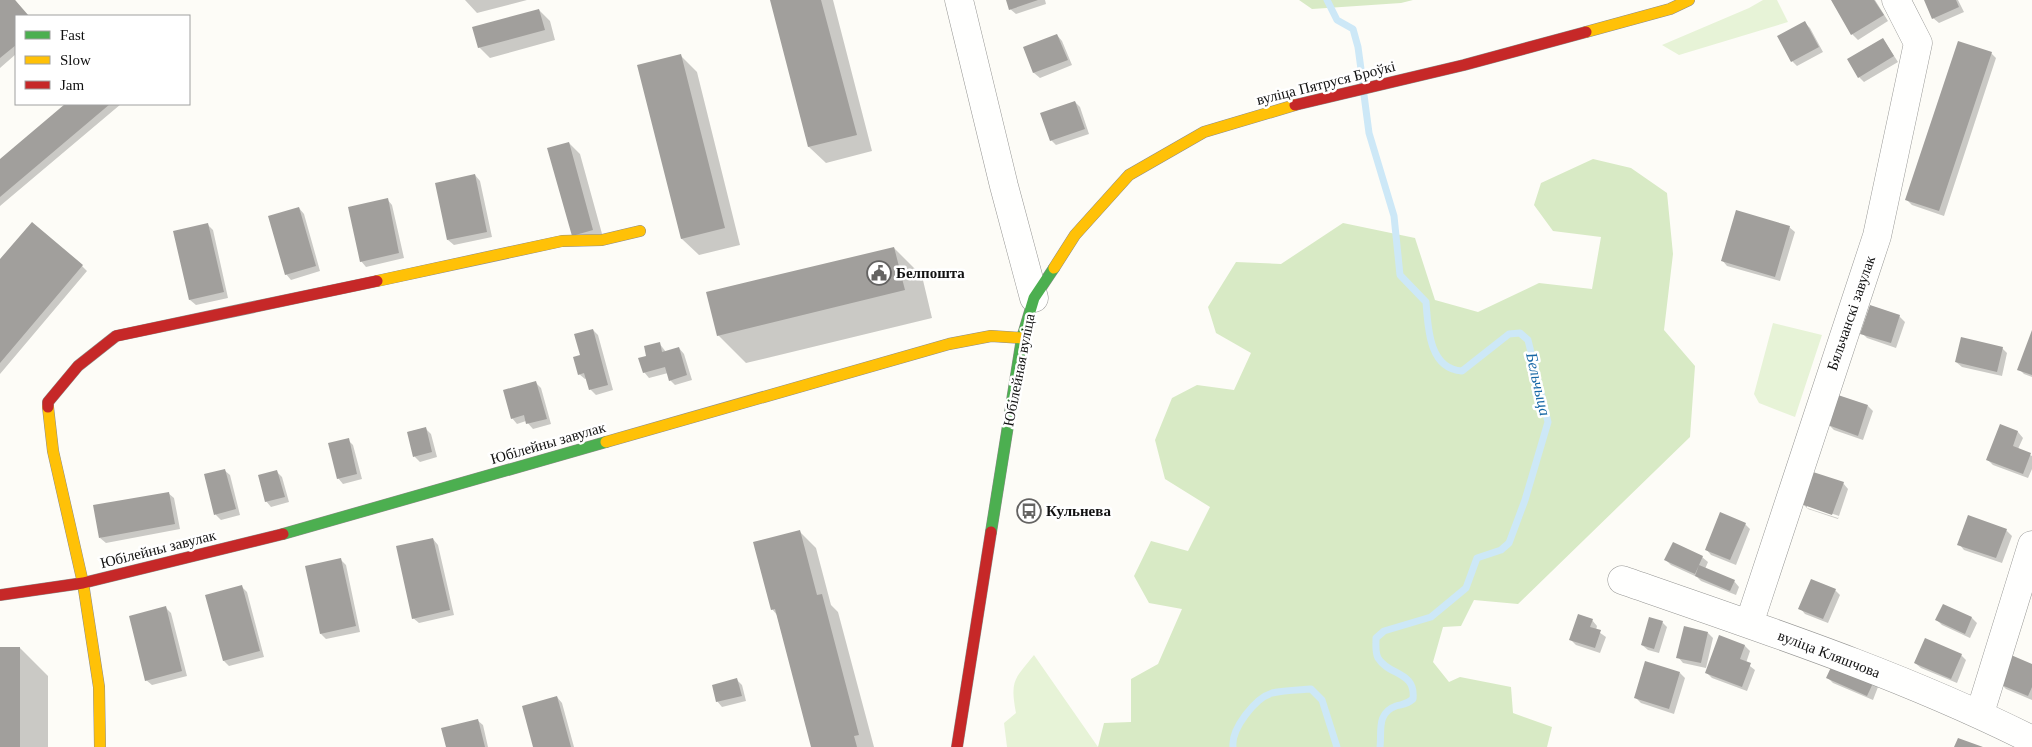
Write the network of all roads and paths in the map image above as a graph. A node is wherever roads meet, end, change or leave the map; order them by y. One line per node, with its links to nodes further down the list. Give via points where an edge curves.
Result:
1 (959, 0): 5 (street, Юбілейная вуліца)
2 (1896, 0): 11 (street, Бяльчанскі завулак, via 1918,43 1877,236)
3 (1677, 3): 5 (street, вуліца Пятруся Броўкі, via 1464,65 1283,108 1204,132 1129,175 1075,235)
4 (640, 231): 9 (street, Юбілейны завулак, via 602,240 535,247 116,336 78,366 48,402 53,451)
5 (1034, 298): 6 (street, Юбілейная вуліца)
6 (1022, 338): 9 (street, Юбілейны завулак, via 991,336 949,344 262,540); 15 (street, Юбілейная вуліца)
7 (2032, 545): 12 (street)
8 (1622, 580): 11 (street, вуліца Кляшчова)
9 (83, 583): 10 (street, Юбілейны завулак); 14 (street, Юбілейны завулак, via 99,687)
10 (0, 594)
11 (1749, 624): 12 (street, вуліца Кляшчова)
12 (1980, 713): 13 (street, вуліца Кляшчова)
13 (2032, 740)
14 (100, 747)
15 (957, 747)

